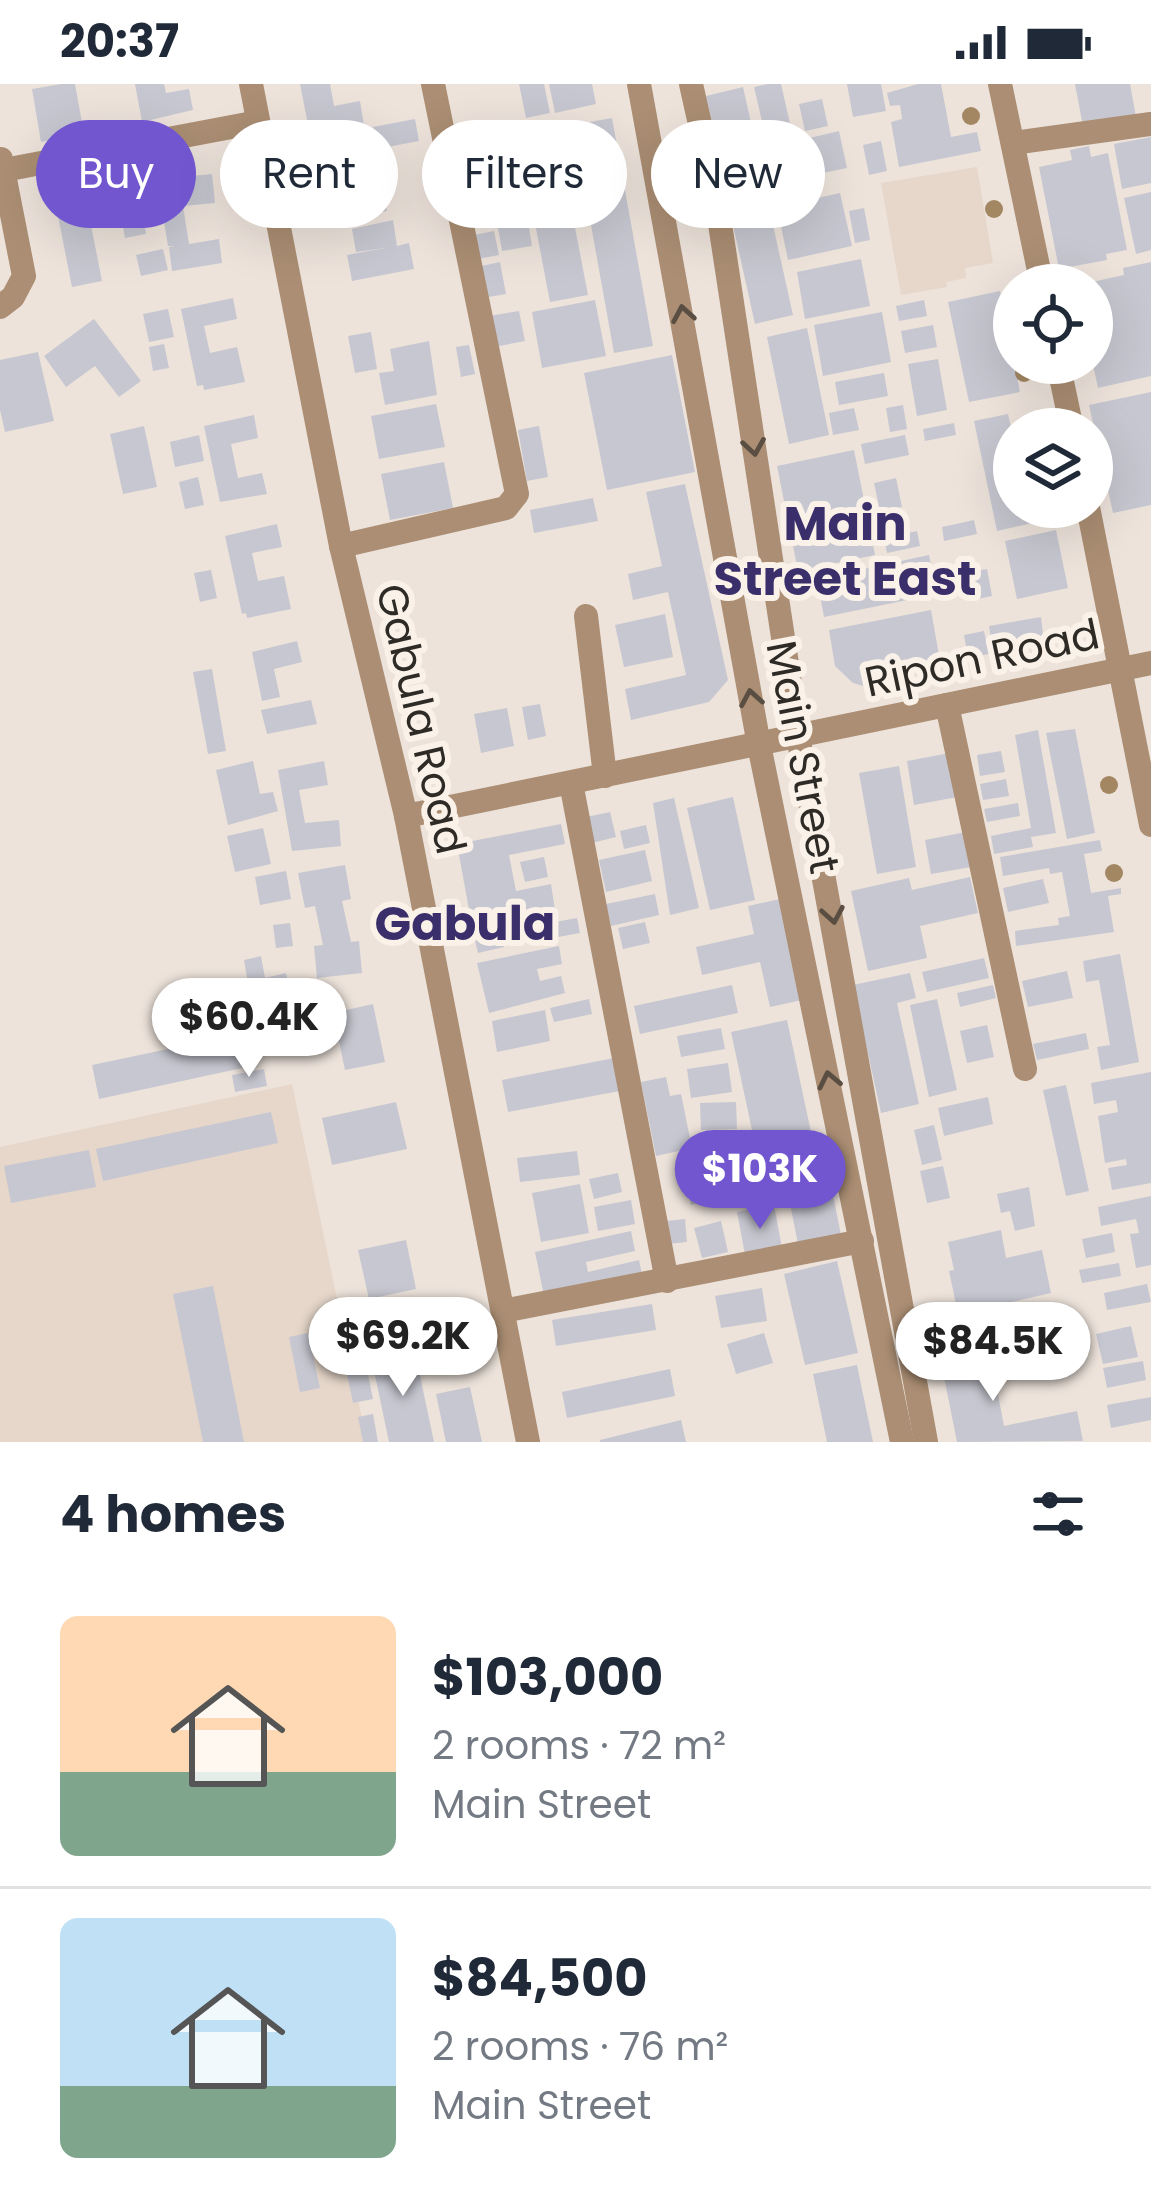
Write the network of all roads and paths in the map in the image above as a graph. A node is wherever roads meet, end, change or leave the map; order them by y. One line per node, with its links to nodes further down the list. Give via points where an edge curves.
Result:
1 (251, 84): 6 (street, Gabula Road)
2 (433, 84): 15 (street, via 517,494 506,508)
3 (639, 84): 21 (street, Main Street, one-way to 3)
4 (691, 84): 20 (street, Main Street, one-way to 20, via 715,191)
5 (1000, 84): 9 (street)
6 (258, 120)
7 (1151, 124): 9 (street)
8 (220, 128): 10 (street)
9 (1012, 143): 12 (street)
10 (2, 163): 13 (street, via 24,276)
11 (279, 228): 15 (street, Gabula Road)
12 (1038, 264)
13 (0, 308)
14 (1092, 528): 18 (street)
15 (341, 546): 24 (street, Gabula Road)
16 (586, 616): 22 (street)
17 (1151, 663): 18 (street, Ripon Road)
18 (1121, 669): 19 (street, Ripon Road); 25 (street)
19 (947, 705): 20 (street, Ripon Road); 26 (street)
20 (798, 736): 21 (street, Ripon Road); 32 (street, Main Street, one-way to 32)
21 (759, 745): 22 (street, Ripon Road); 27 (street, Main Street, one-way to 21)
22 (605, 776): 23 (street, Ripon Road)
23 (571, 783): 24 (street, Ripon Road); 28 (street)
24 (406, 816): 29 (street, Gabula Road)
25 (1151, 825)
26 (1025, 1070)
27 (862, 1241): 28 (street); 31 (street, Main Street)
28 (667, 1281): 29 (street)
29 (502, 1311): 30 (street, Gabula Road)
30 (528, 1442)
31 (902, 1442)
32 (926, 1442)

